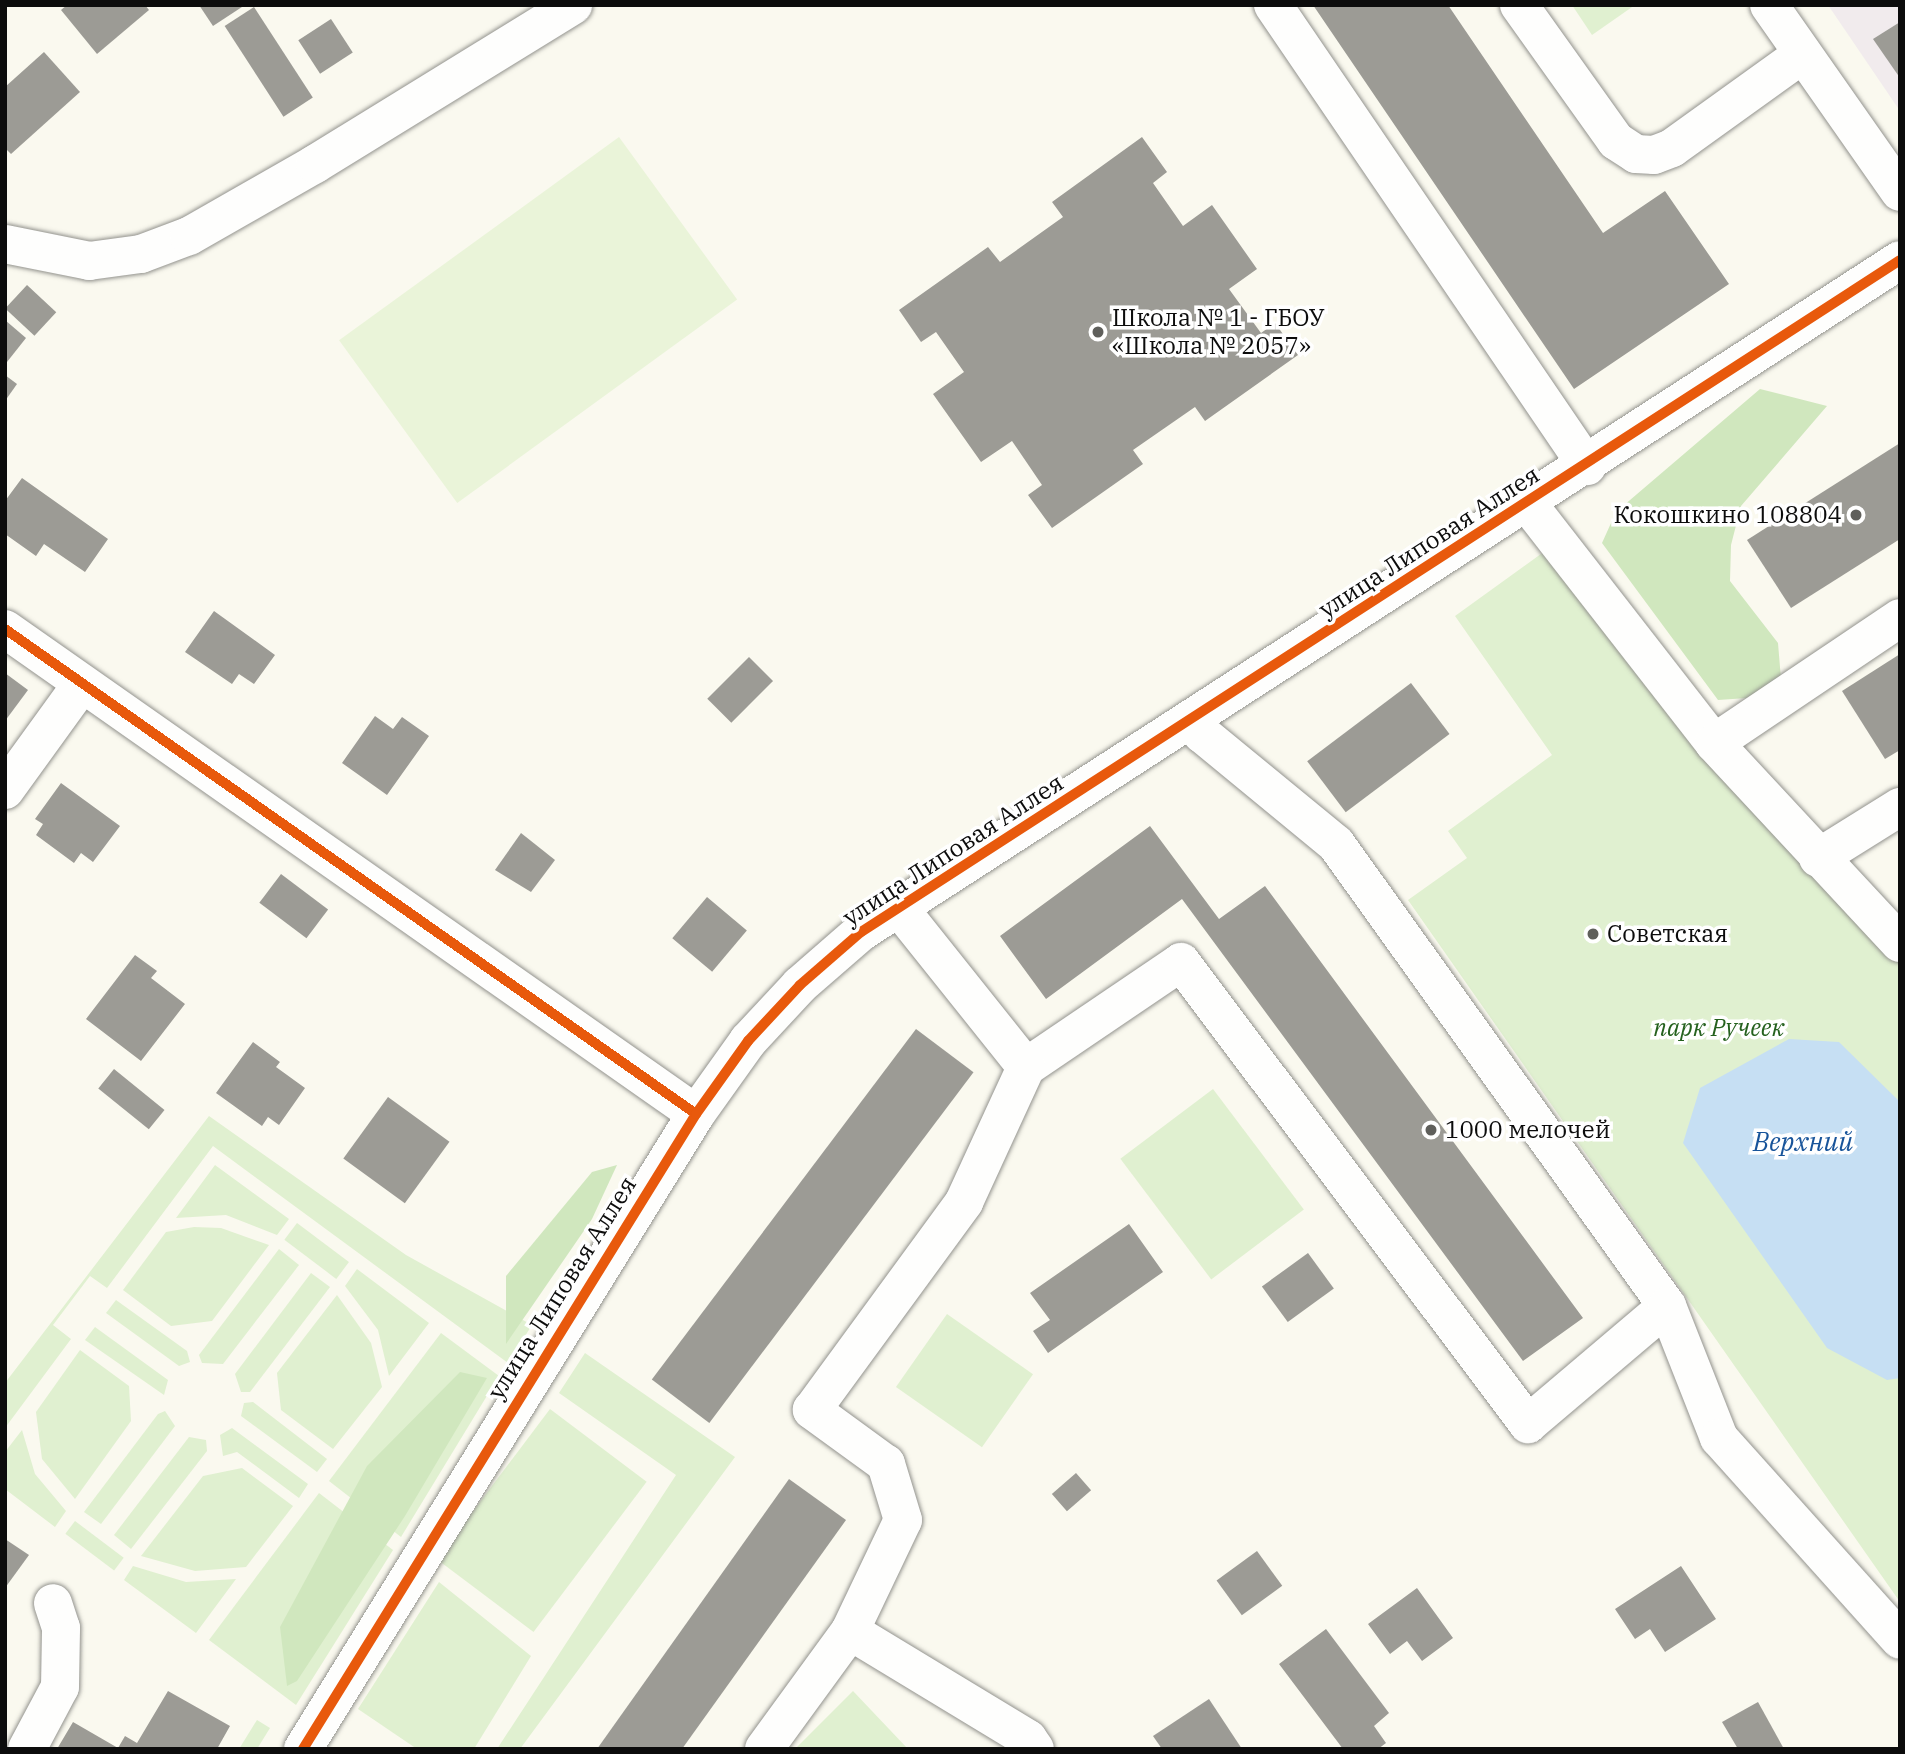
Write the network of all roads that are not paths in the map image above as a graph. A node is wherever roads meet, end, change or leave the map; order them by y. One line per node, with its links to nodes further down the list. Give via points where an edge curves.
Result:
1 (573, 5): 7 (street, via 339,150 189,236 141,254 89,261)
2 (1273, 5): 9 (street)
3 (1519, 5): 5 (street, via 1616,141 1636,154 1654,155 1672,148)
4 (1769, 5): 5 (street)
5 (1803, 54): 6 (street)
6 (1900, 192)
7 (5, 244)
8 (1900, 260): 9 (street, улица Липовая Аллея)
9 (1587, 466): 10 (street, улица Липовая Аллея)
10 (1528, 504): 14 (street, улица Липовая Аллея); 15 (street)
11 (1900, 618): 15 (street)
12 (5, 629): 13 (street)
13 (81, 684): 16 (street); 22 (street)
14 (1190, 719): 19 (street, улица Липовая Аллея); 23 (street, via 1202,734 1336,845)
15 (1714, 743): 18 (street)
16 (5, 790)
17 (1900, 807): 18 (street)
18 (1818, 858): 20 (street)
19 (900, 908): 21 (street); 22 (street, улица Липовая Аллея, via 861,932 767,1018)
20 (1900, 943)
21 (1027, 1067): 23 (street, via 1181,962 1528,1424); 25 (street, via 964,1202 812,1410 886,1464 903,1520)
22 (696, 1114): 28 (street, улица Липовая Аллея)
23 (1667, 1306): 26 (street, via 1719,1438)
24 (53, 1603): 27 (street, via 61,1628 60,1687)
25 (850, 1631): 29 (street); 30 (street, via 1028,1739)
26 (1900, 1640)
27 (27, 1749)
28 (303, 1749)
29 (764, 1749)
30 (1035, 1749)

